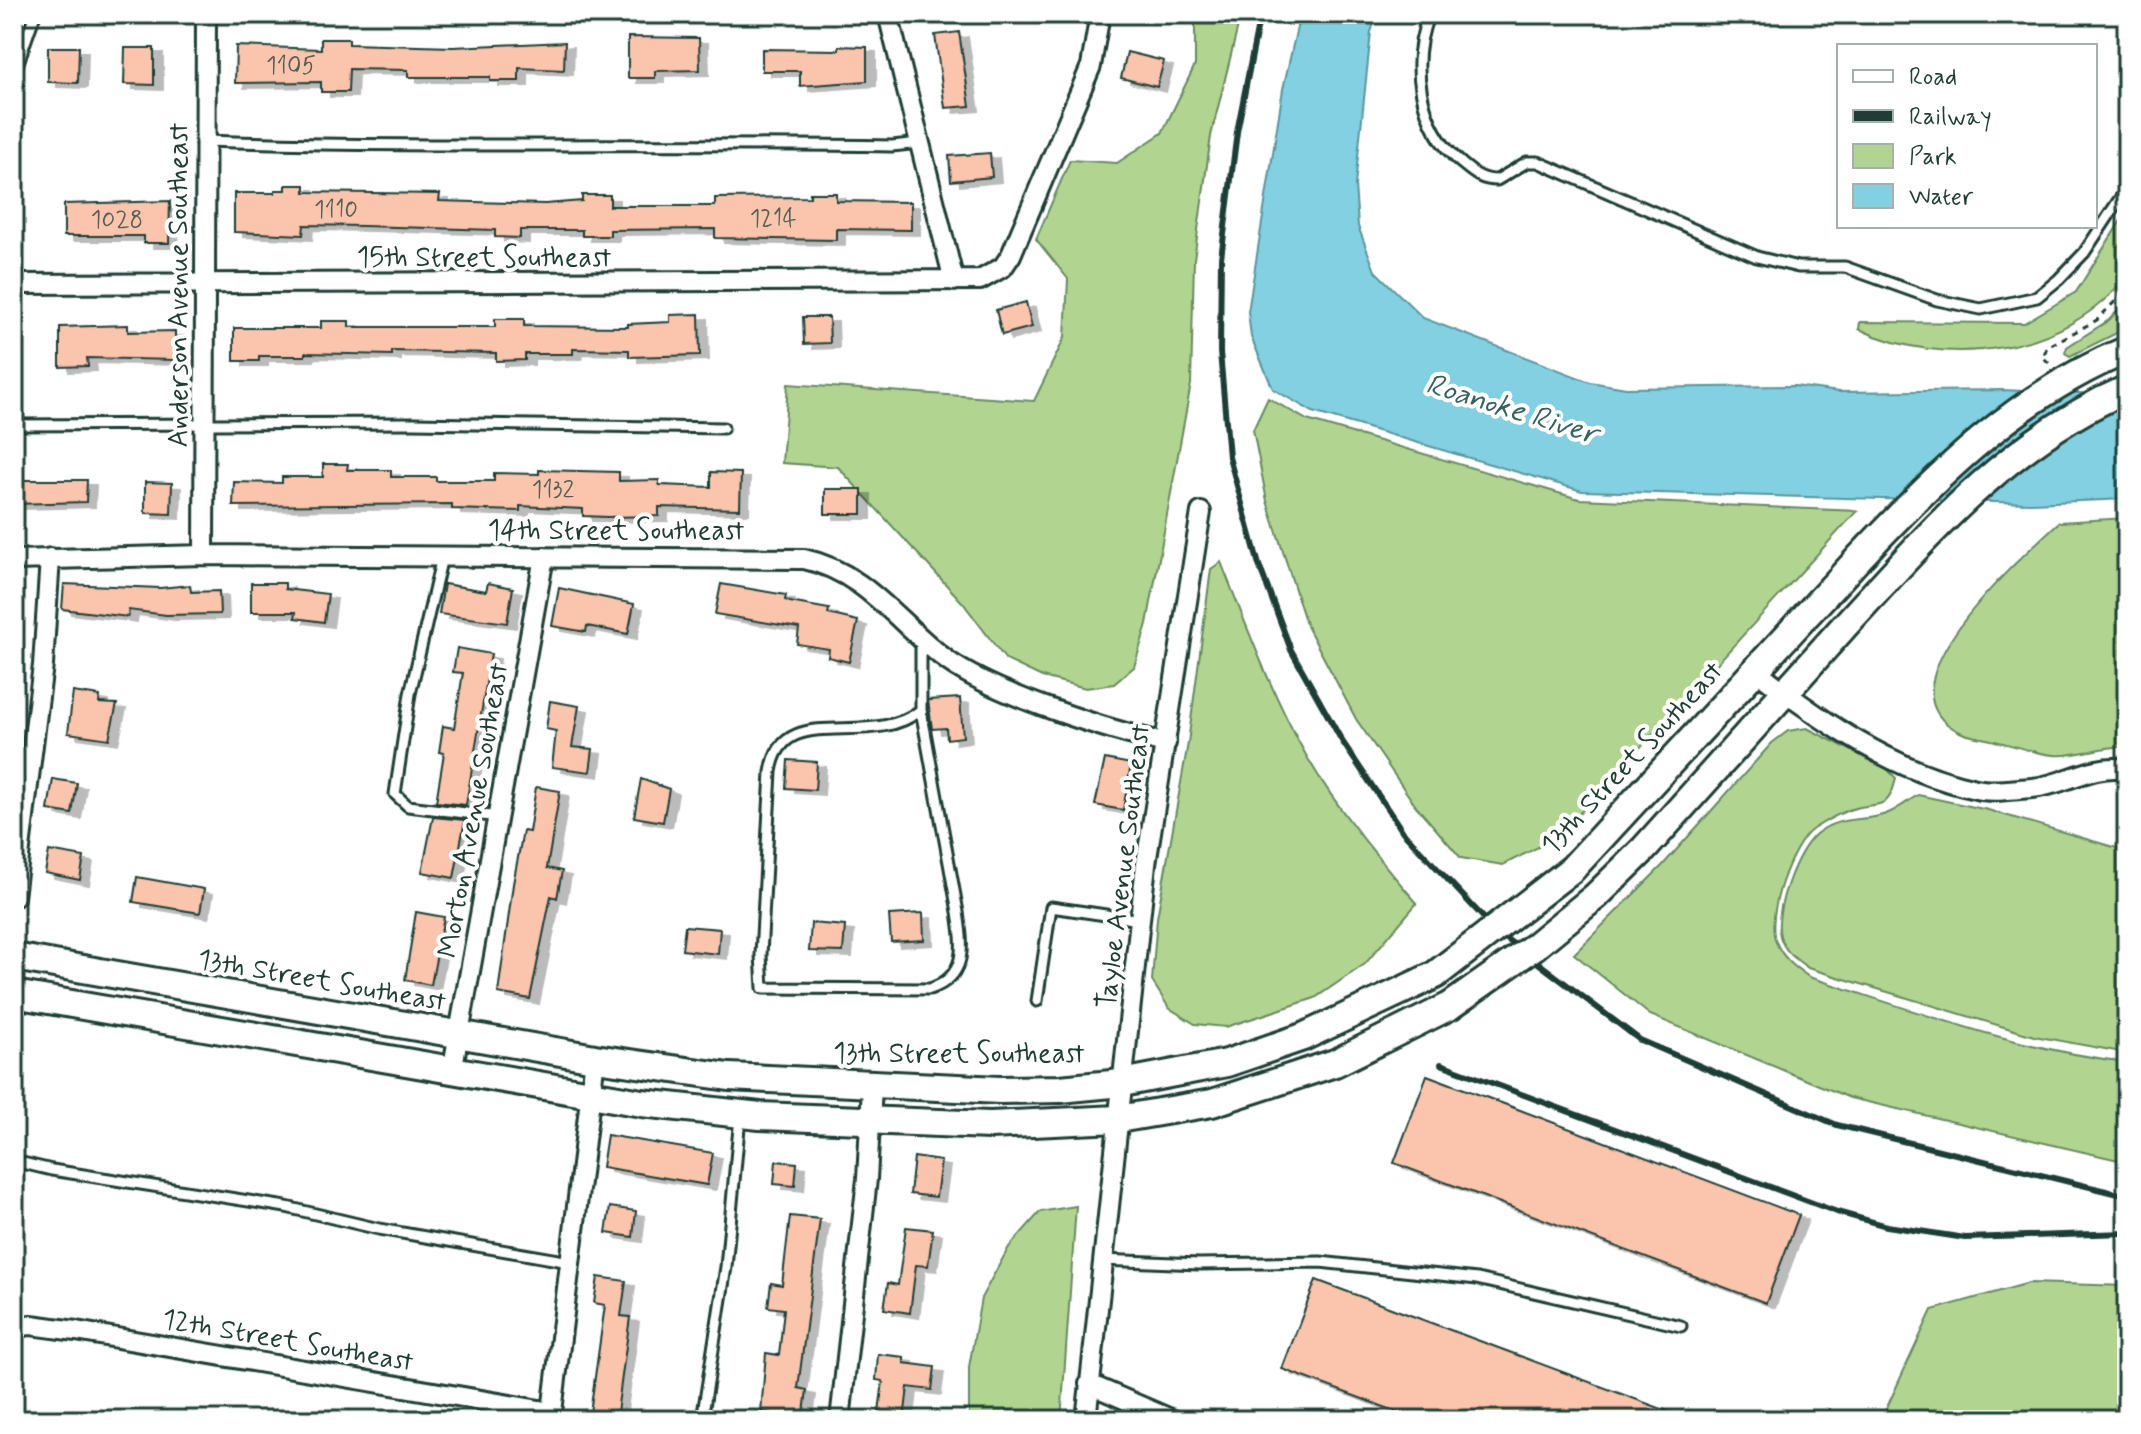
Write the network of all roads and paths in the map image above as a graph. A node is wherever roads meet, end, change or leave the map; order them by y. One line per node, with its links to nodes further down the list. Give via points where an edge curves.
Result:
1 (35, 14): 6 (lane)
2 (206, 14): 7 (street, Anderson Avenue Southeast)
3 (888, 14): 8 (street)
4 (1100, 14): 10 (street, 15th Street Southeast, via 1091,66 1011,255 994,275)
5 (1429, 14): 9 (lane, via 1420,69 1429,122 1447,151 1475,175 1497,180 1517,166 1538,162 1780,265 1845,267 1954,305 1981,309 2017,303 2037,297 2084,253)
6 (14, 74)
7 (206, 141): 8 (lane); 12 (street, Anderson Avenue Southeast)
8 (920, 143): 10 (street)
9 (2127, 188)
10 (954, 281): 12 (street, 15th Street Southeast)
11 (14, 284): 12 (street, 15th Street Southeast)
12 (206, 284): 17 (street, Anderson Avenue Southeast)
13 (2127, 289): 15 (path, via 2097,320 2047,347)
14 (2127, 350): 27 (main road, 13th Street Southeast, bridge, via 2041,395 1970,447 1922,490)
15 (2043, 357)
16 (2127, 389): 28 (main road, via 2052,429 1989,475)
17 (205, 422): 18 (lane); 19 (lane); 21 (street, Anderson Avenue Southeast)
18 (14, 425)
19 (723, 428)
20 (1201, 512): 30 (street, Tayloe Avenue Southeast)
21 (204, 555): 22 (street, 14th Street Southeast); 24 (street, 14th Street Southeast)
22 (442, 557): 23 (street, 14th Street Southeast); 32 (lane, via 410,694 395,794 408,806)
23 (544, 557): 26 (street, 14th Street Southeast, via 804,559 844,571); 32 (street, Morton Avenue Southeast)
24 (50, 558): 25 (street, 14th Street Southeast); 33 (street, via 43,665)
25 (14, 560)
26 (921, 636): 29 (lane); 30 (street, 14th Street Southeast, via 948,661 971,673 1074,715)
27 (1756, 670): 28 (street); 42 (main road, 13th Street Southeast, bridge, via 1572,869 1435,975 1378,1005 1253,1055)
28 (1785, 693): 31 (street, via 1873,750 1922,773 1979,790 2040,787 2083,771); 46 (main road, bridge, via 1596,896 1450,1006 1335,1063 1268,1087)
29 (921, 710): 29 (lane, via 892,727 800,731 779,745 771,772 763,988 930,989 953,976 960,965 962,938)
30 (1166, 743): 35 (street, Tayloe Avenue Southeast)
31 (2127, 769)
32 (499, 817): 39 (street, Morton Avenue Southeast)
33 (19, 819): 34 (street)
34 (14, 897)
35 (1140, 920): 38 (lane, via 1051,907); 42 (street, Tayloe Avenue Southeast)
36 (14, 957): 39 (main road, 13th Street Southeast)
37 (14, 994): 41 (main road)
38 (1037, 1001)
39 (459, 1035): 40 (main road, 13th Street Southeast); 41 (street, Morton Avenue Southeast)
40 (595, 1058): 43 (main road, 13th Street Southeast, via 729,1077); 44 (street)
41 (452, 1072): 44 (main road)
42 (1122, 1083): 43 (main road, 13th Street Southeast, via 1060,1089); 46 (street, Tayloe Avenue Southeast)
43 (872, 1086): 47 (street)
44 (589, 1095): 45 (main road); 50 (street)
45 (740, 1114): 47 (main road); 55 (lane, via 726,1267)
46 (1118, 1119): 47 (main road, via 1036,1124); 49 (street, Tayloe Avenue Southeast)
47 (871, 1122): 56 (street)
48 (14, 1161): 50 (lane)
49 (1101, 1260): 51 (lane, via 1320,1262 1477,1279); 53 (street, Tayloe Avenue Southeast)
50 (570, 1262): 54 (street)
51 (1681, 1326)
52 (14, 1327): 54 (street, 12th Street Southeast, via 76,1331)
53 (1089, 1384): 57 (street, Tayloe Avenue Southeast); 58 (street)
54 (551, 1416)
55 (702, 1420)
56 (840, 1420)
57 (1086, 1420)
58 (1173, 1420)

